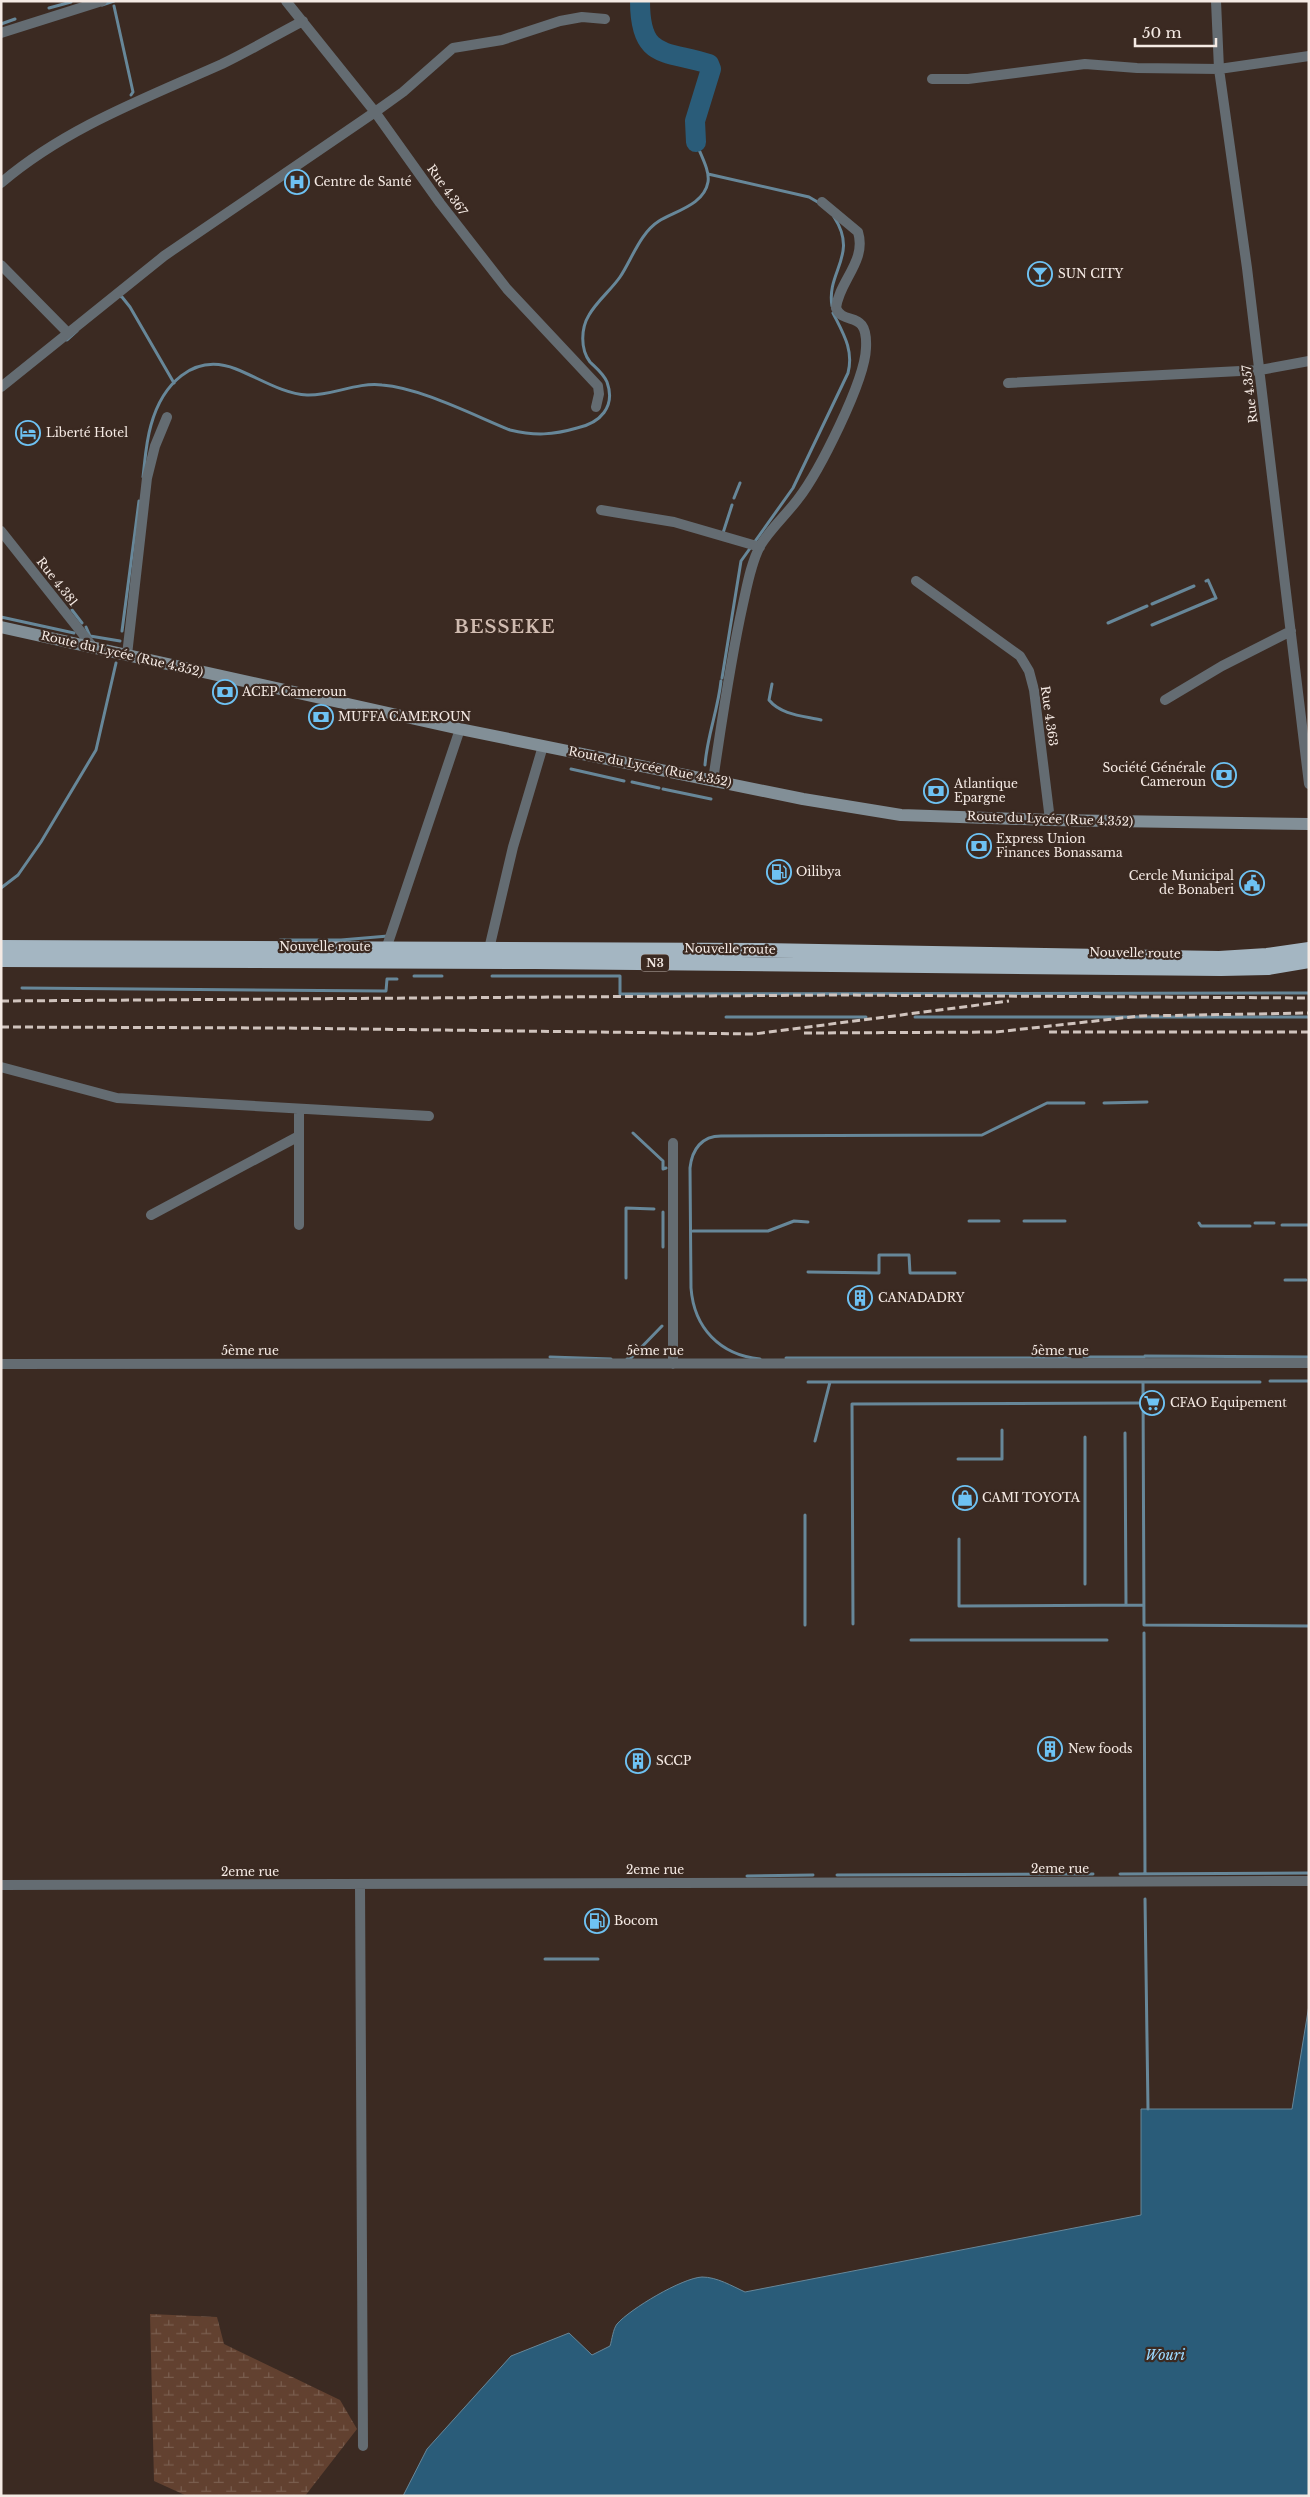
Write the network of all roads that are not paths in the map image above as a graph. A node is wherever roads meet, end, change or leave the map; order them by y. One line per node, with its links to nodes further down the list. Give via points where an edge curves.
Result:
1 (102, 1): 4 (street)
2 (286, 1): 6 (street, Rue 4.367)
3 (1216, 1): 9 (street, Rue 4.357)
4 (78, 5): 7 (street)
5 (605, 19): 11 (street, via 582,17 560,21 502,40 453,48)
6 (303, 21): 11 (street, Rue 4.367); 12 (street, via 225,62 84,126 23,164)
7 (1, 32)
8 (1309, 56): 9 (street)
9 (1219, 69): 10 (street, via 1076,64 968,79); 17 (street, Rue 4.357)
10 (932, 79)
11 (375, 112): 15 (street, via 164,256); 20 (street, Rue 4.367, via 507,289 598,386)
12 (1, 183)
13 (822, 202): 24 (street, via 858,232 860,239 860,248 836,308 840,314 864,326 864,364 855,392 807,487)
14 (1, 265): 15 (street)
15 (68, 334): 19 (street)
16 (1309, 361): 17 (street)
17 (1260, 370): 18 (street); 27 (street, Rue 4.357)
18 (1008, 383)
19 (1, 387)
20 (596, 407)
21 (167, 417): 29 (street, via 154,446 147,478)
22 (601, 510): 24 (street, via 674,522)
23 (1, 532): 28 (street, Rue 4.381)
24 (760, 547): 33 (street, via 734,642)
25 (916, 581): 35 (street, Rue 4.363, via 1020,656 1029,671)
26 (1, 627): 28 (main road, Route du Lycée (Rue 4.352))
27 (1291, 631): 30 (street); 34 (street, Rue 4.357)
28 (93, 647): 29 (main road, Route du Lycée (Rue 4.352))
29 (127, 655): 31 (main road, Route du Lycée (Rue 4.352))
30 (1164, 700)
31 (460, 729): 32 (main road, Route du Lycée (Rue 4.352)); 38 (street)
32 (543, 746): 33 (main road, Route du Lycée (Rue 4.352)); 39 (street, via 513,847)
33 (713, 780): 35 (main road, Route du Lycée (Rue 4.352), via 901,815)
34 (1309, 784)
35 (1050, 820): 36 (main road, Route du Lycée (Rue 4.352))
36 (1309, 824)
37 (1, 947): 38 (highway, Nouvelle route)
38 (386, 949): 39 (highway, Nouvelle route)
39 (488, 949): 41 (highway, Nouvelle route)
40 (1309, 949): 41 (highway, Nouvelle route, via 1219,958 758,950)
41 (535, 956): 42 (highway, Nouvelle route / N3); 43 (highway, Nouvelle route / N3, via 1222,969 1268,968)
42 (1, 960)
43 (1309, 961)
44 (1, 1067): 45 (street, via 117,1098)
45 (299, 1109): 46 (street); 47 (street)
46 (430, 1116)
47 (299, 1136): 49 (street); 50 (street)
48 (673, 1143): 53 (street)
49 (151, 1215)
50 (298, 1225)
51 (1309, 1363): 53 (street, 5ème rue)
52 (1, 1364): 53 (street, 5ème rue)
53 (673, 1364)
54 (1309, 1881): 55 (street, 2eme rue)
55 (360, 1884): 56 (street, 2eme rue); 57 (street)
56 (1, 1885)
57 (363, 2446)

